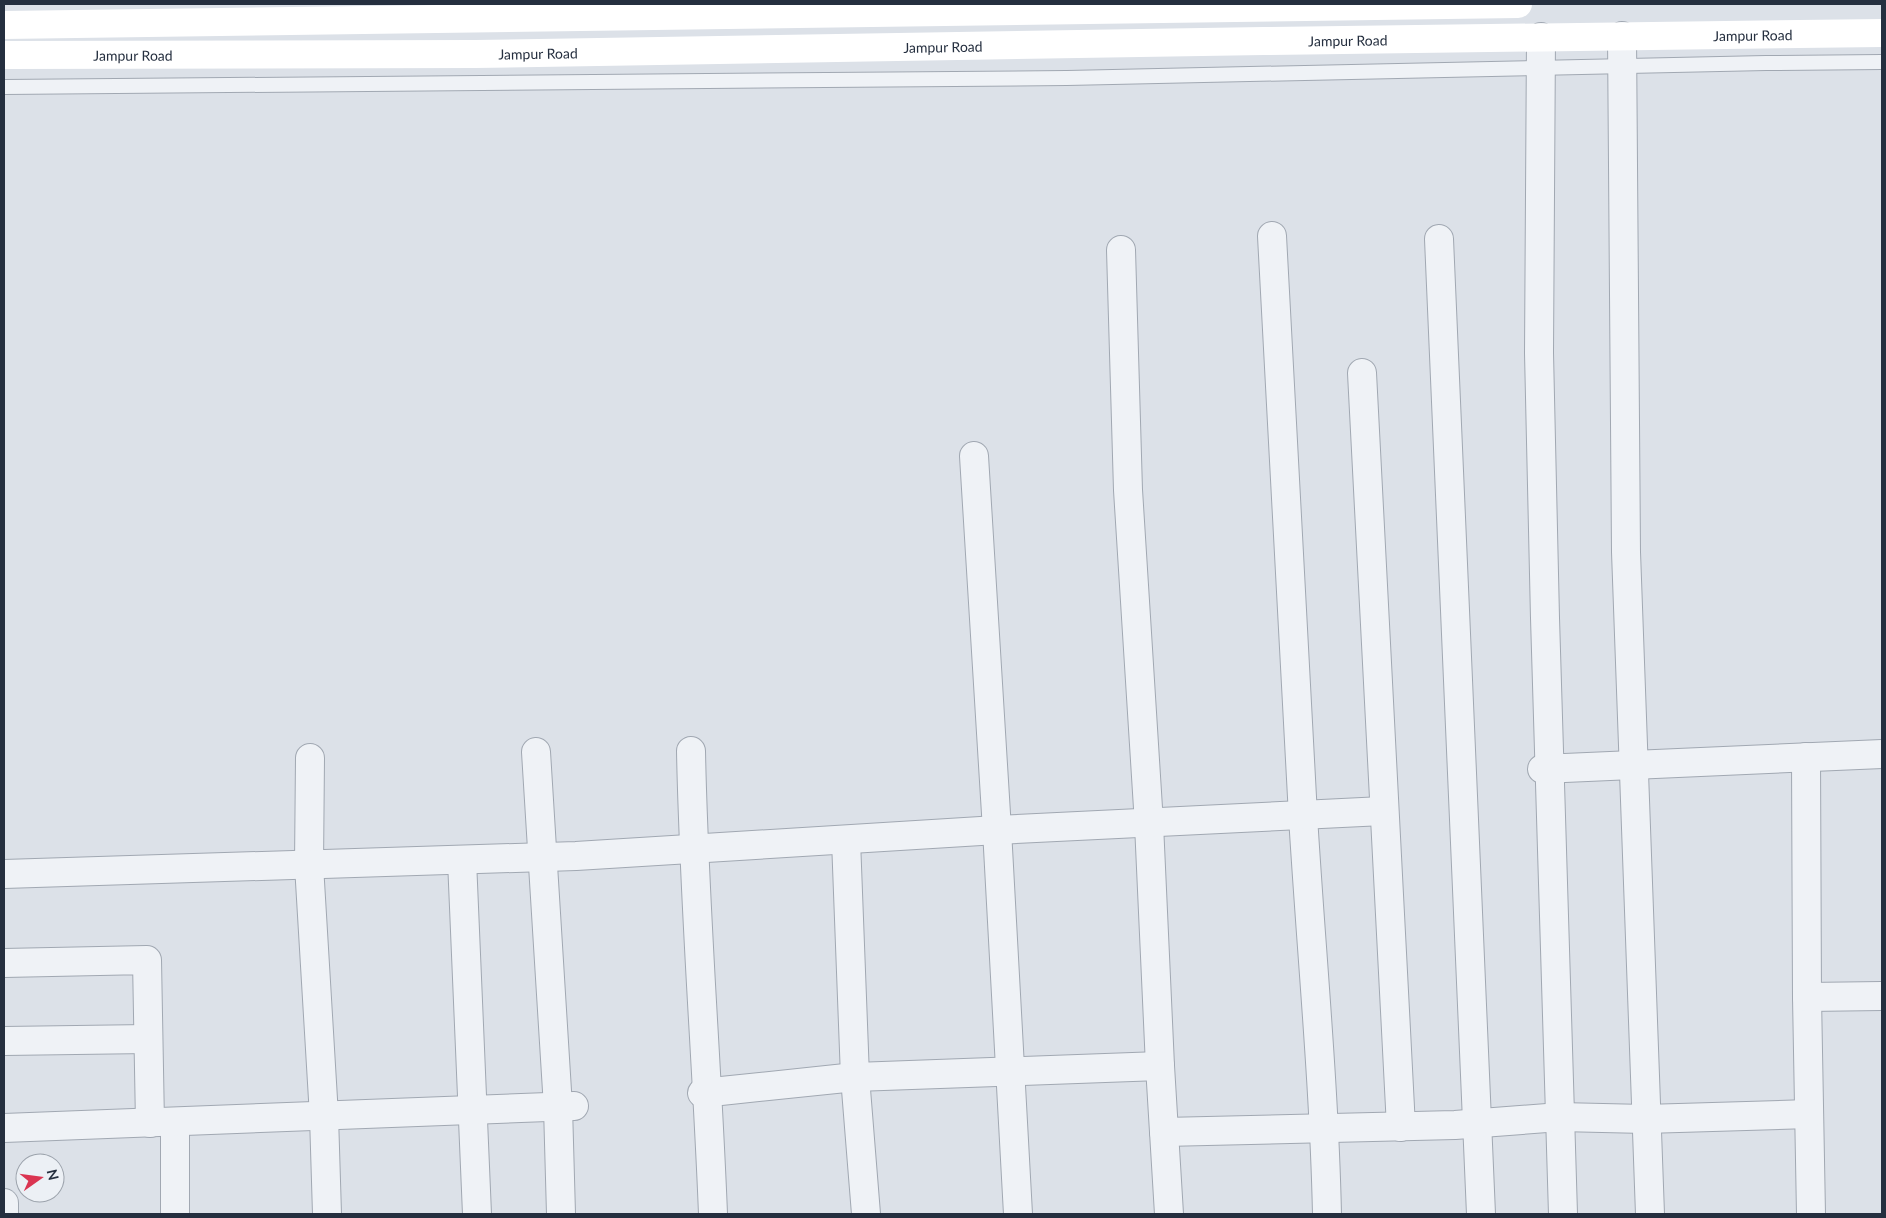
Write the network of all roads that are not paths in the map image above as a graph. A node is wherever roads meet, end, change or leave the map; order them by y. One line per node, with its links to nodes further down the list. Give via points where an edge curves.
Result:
1 (1518, 4): 2 (main road)
2 (731, 9): 3 (main road)
3 (4, 25)
4 (1882, 33): 5 (main road, Jampur Road)
5 (1622, 36): 6 (main road, Jampur Road); 9 (street)
6 (1541, 37): 7 (main road, Jampur Road, via 475,54); 10 (street)
7 (4, 56)
8 (1882, 62): 9 (lane)
9 (1622, 66): 10 (lane); 22 (street, via 1626,552)
10 (1541, 68): 11 (lane, via 1047,78); 23 (street, via 1539,353)
11 (4, 87)
12 (1272, 236): 25 (street)
13 (1439, 239): 50 (street)
14 (1121, 250): 26 (street, via 1128,490)
15 (1362, 373): 24 (street)
16 (974, 456): 27 (street)
17 (691, 751): 29 (street)
18 (536, 752): 30 (street)
19 (1882, 754): 20 (street)
20 (1806, 757): 22 (street); 35 (street)
21 (310, 758): 32 (street)
22 (1633, 765): 23 (street); 48 (street)
23 (1546, 769): 47 (street)
24 (1383, 811): 25 (street); 51 (street)
25 (1303, 816): 26 (street); 53 (street)
26 (1149, 824): 27 (street); 39 (street)
27 (998, 830): 28 (street); 40 (street)
28 (846, 840): 29 (street); 41 (street)
29 (693, 849): 30 (street); 42 (street)
30 (542, 857): 31 (street); 43 (street)
31 (462, 860): 32 (street); 44 (street)
32 (309, 864): 33 (street); 46 (street)
33 (4, 874)
34 (4, 963): 37 (street, via 147,960)
35 (1807, 996): 36 (street); 45 (street)
36 (1882, 996)
37 (148, 1038): 38 (street); 49 (street)
38 (4, 1041)
39 (1160, 1066): 40 (street); 54 (street)
40 (1010, 1072): 41 (street); 63 (street)
41 (855, 1077): 42 (street); 62 (street)
42 (705, 1092): 61 (street)
43 (566, 1107): 44 (street); 60 (street)
44 (472, 1110): 46 (street); 59 (street)
45 (1810, 1114): 48 (street); 69 (street)
46 (324, 1116): 49 (street); 58 (street)
47 (1560, 1117): 48 (street); 50 (street); 67 (street)
48 (1645, 1119): 68 (street)
49 (162, 1122): 52 (street); 57 (street)
50 (1478, 1124): 51 (street); 66 (street)
51 (1400, 1127): 53 (street)
52 (4, 1128)
53 (1325, 1129): 54 (street); 65 (street)
54 (1164, 1132): 64 (street)
55 (4, 1203): 56 (street)
56 (4, 1214)
57 (175, 1214)
58 (327, 1214)
59 (477, 1214)
60 (561, 1214)
61 (713, 1214)
62 (866, 1214)
63 (1018, 1214)
64 (1169, 1214)
65 (1327, 1214)
66 (1481, 1214)
67 (1563, 1214)
68 (1650, 1214)
69 (1811, 1214)

